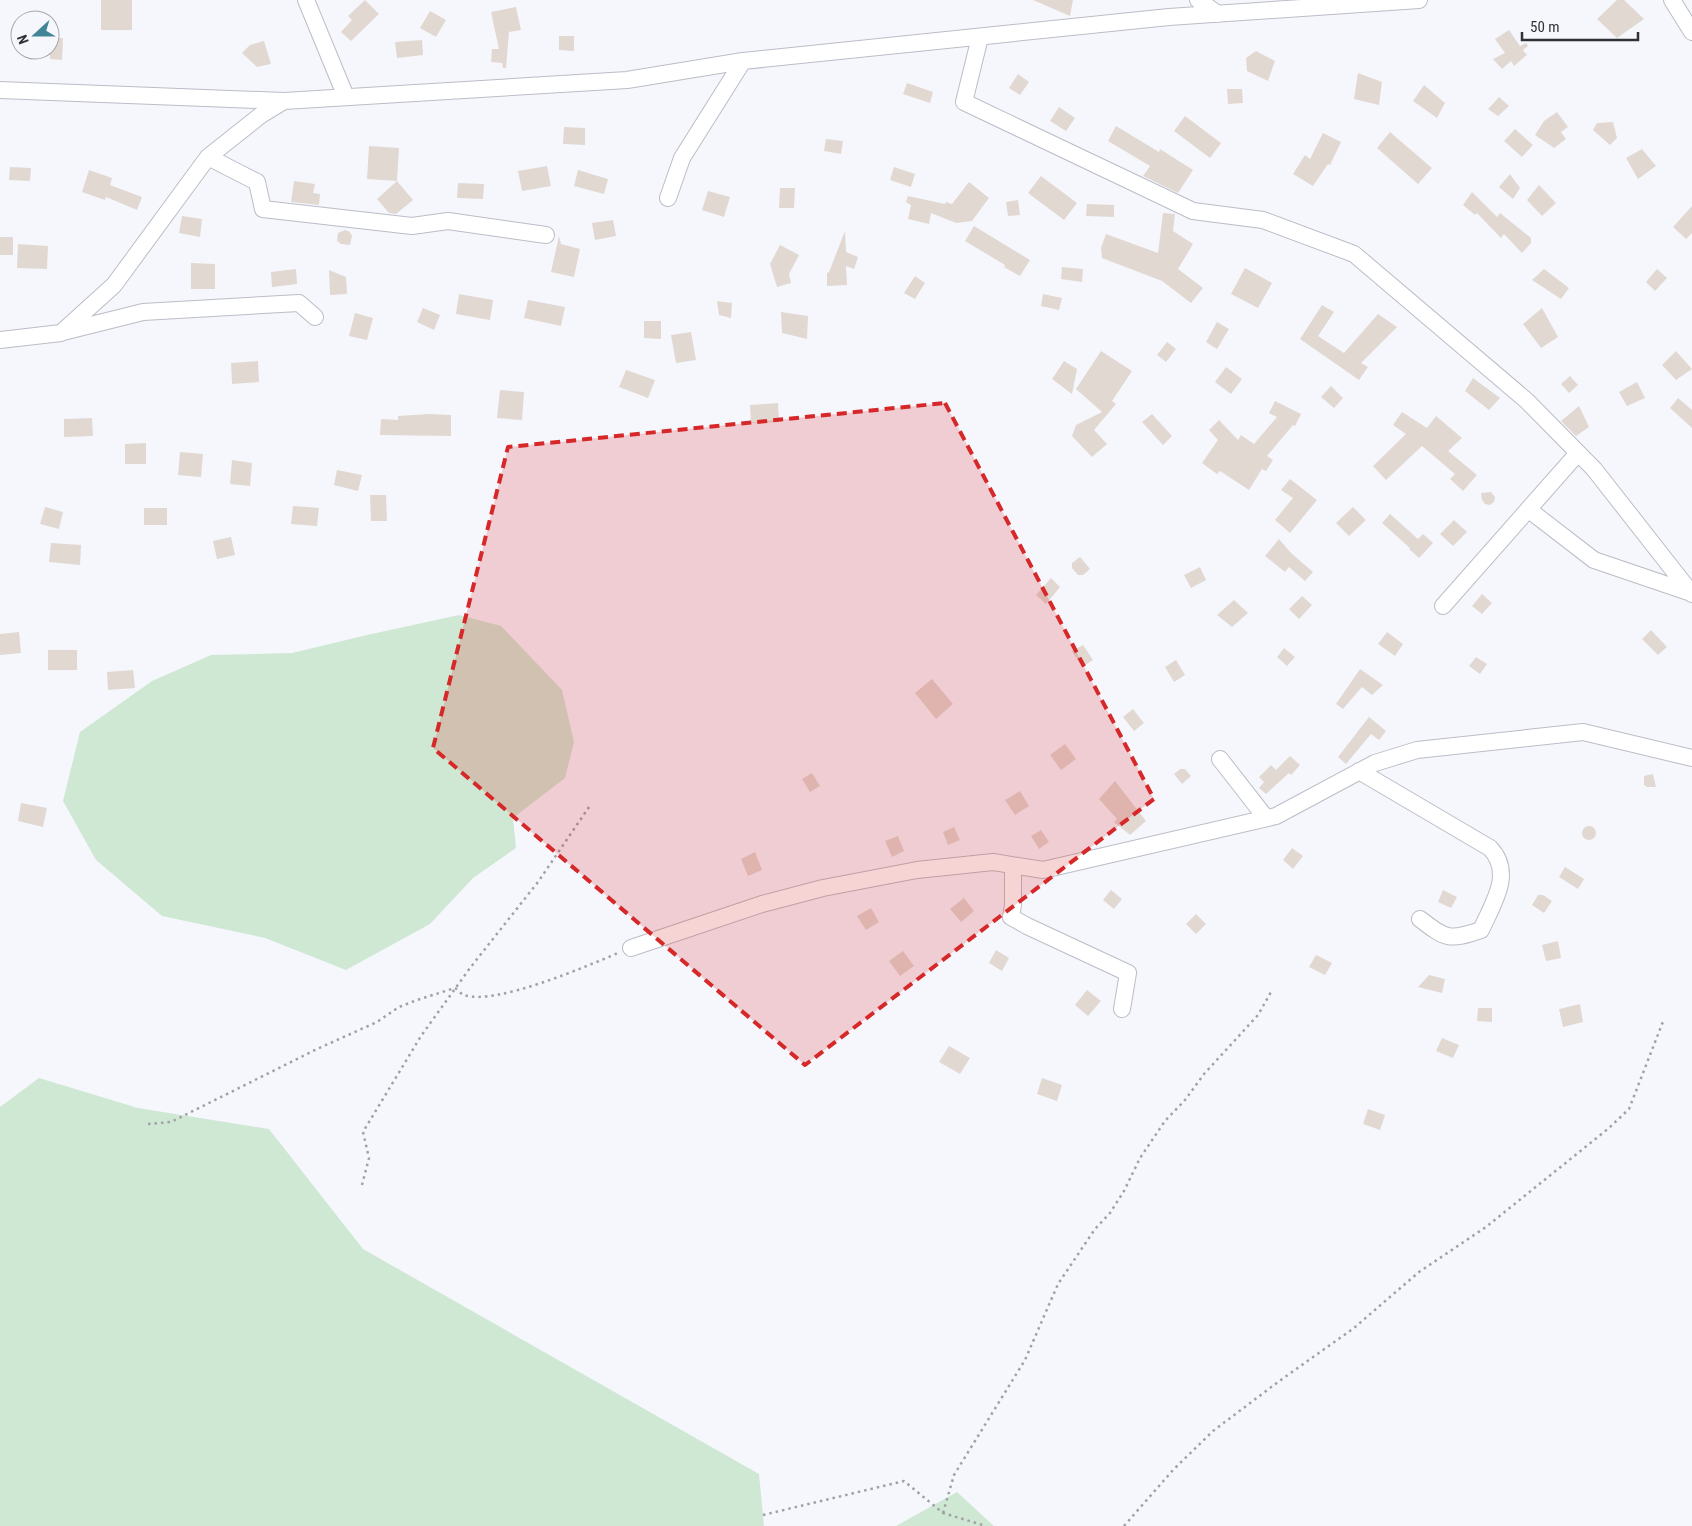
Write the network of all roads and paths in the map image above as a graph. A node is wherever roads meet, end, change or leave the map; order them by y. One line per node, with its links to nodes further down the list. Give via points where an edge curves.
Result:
1 (306, 0): 10 (street)
2 (1419, 0): 5 (street)
3 (1672, 0): 6 (street)
4 (1201, 1): 5 (street)
5 (1218, 14): 7 (street)
6 (1692, 32)
7 (980, 37): 8 (street); 18 (street, via 964,102 1192,211 1263,220 1354,254 1527,401)
8 (743, 61): 10 (street, via 627,80); 13 (street, via 682,158)
9 (0, 90): 11 (street)
10 (346, 98): 11 (street)
11 (284, 101): 12 (street)
12 (208, 157): 14 (street, via 258,182 263,209 412,226 448,221); 16 (street, via 114,285)
13 (668, 198)
14 (546, 235)
15 (316, 317): 16 (street, via 299,303 143,312)
16 (61, 333): 17 (street)
17 (0, 340)
18 (1578, 453): 19 (street); 20 (street)
19 (1530, 510): 20 (street, via 1594,560); 21 (street)
20 (1691, 593)
21 (1444, 606)
22 (1692, 758): 24 (street, via 1583,732 1417,750)
23 (1220, 759): 26 (street)
24 (1359, 771): 26 (street, via 1276,816); 28 (street, via 1490,848 1501,864 1502,879 1481,930 1459,938 1440,934)
25 (589, 807): 30 (path, via 538,882)
26 (1266, 818): 27 (street, via 1043,870)
27 (1014, 866): 29 (street, via 993,862 917,870 823,888 762,904); 32 (street, via 1011,917 1128,973)
28 (1420, 919)
29 (631, 948): 30 (path, via 578,970 493,997 464,995)
30 (455, 988): 34 (path, via 399,1008 377,1022 171,1122); 35 (path, via 421,1036 363,1132 369,1158)
31 (1271, 992): 36 (path, via 1258,1015 1165,1121 1140,1158 1115,1206 1058,1284 1025,1360 954,1475)
32 (1122, 1009)
33 (1664, 1019): 39 (path, via 1629,1109 1609,1128 1486,1227 1419,1272 1354,1328 1213,1432 1173,1470)
34 (148, 1124)
35 (362, 1184)
36 (942, 1512): 37 (path, via 904,1481); 38 (path)
37 (763, 1515)
38 (986, 1526)
39 (1124, 1526)

